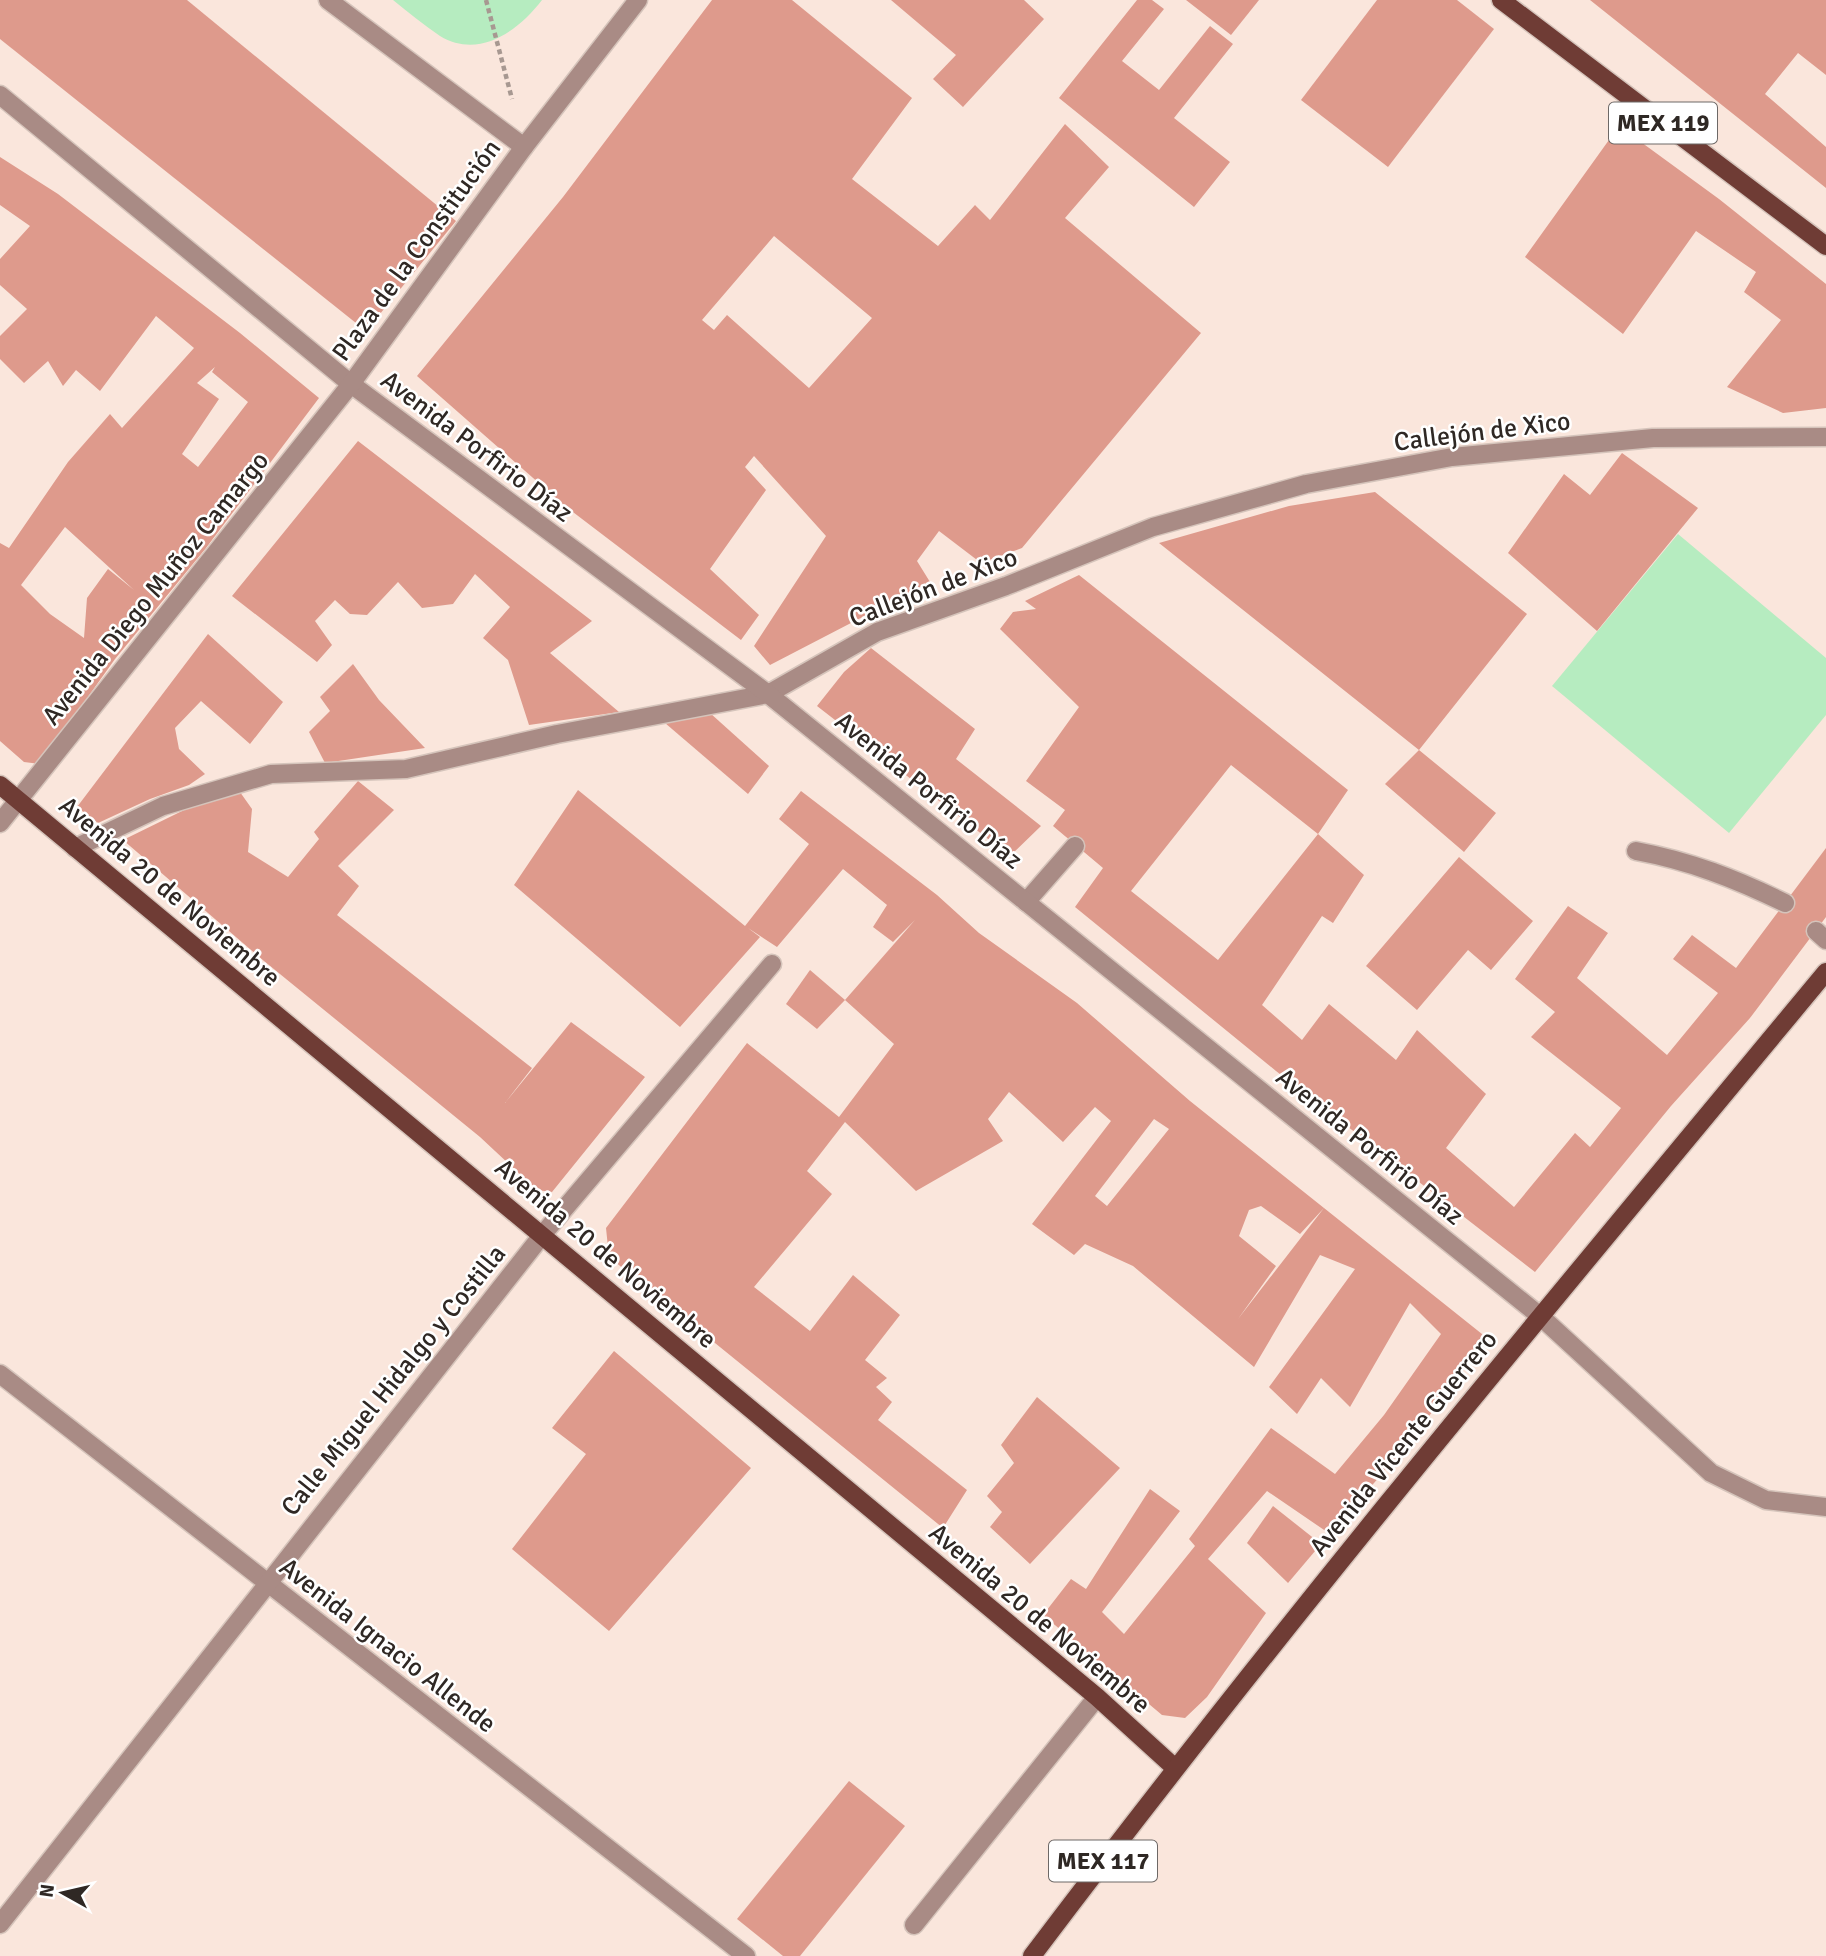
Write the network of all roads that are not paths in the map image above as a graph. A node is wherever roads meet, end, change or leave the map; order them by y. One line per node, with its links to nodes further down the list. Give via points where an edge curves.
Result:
1 (328, 0): 5 (street, Plaza de la Constitución)
2 (638, 0): 5 (street, Plaza de la Constitución)
3 (1501, 0): 6 (main road, MEX 119)
4 (0, 95): 7 (street, Avenida Porfirio Díaz)
5 (524, 147): 7 (street, Plaza de la Constitución)
6 (1826, 246)
7 (351, 384): 9 (street, Avenida Porfirio Díaz); 11 (street, Avenida Diego Muñoz Camargo)
8 (1826, 437): 9 (street, Callejón de Xico, via 1653,438 1452,457 1306,484 1153,527 877,632)
9 (768, 694): 14 (street, Callejón de Xico, via 557,734 406,769 271,774 163,806); 16 (street, Avenida Porfirio Díaz)
10 (0, 785): 11 (main road, Avenida 20 de Noviembre)
11 (19, 800): 12 (street, Avenida Diego Muñoz Camargo); 14 (main road, Avenida 20 de Noviembre)
12 (0, 823)
13 (1075, 846): 16 (street)
14 (75, 848): 20 (main road, Avenida 20 de Noviembre)
15 (1636, 850): 17 (street, via 1688,861)
16 (1026, 902): 21 (street, Avenida Porfirio Díaz)
17 (1785, 902)
18 (772, 964): 20 (street, Calle Miguel Hidalgo y Costilla)
19 (1826, 972): 21 (main road, Avenida Vicente Guerrero)
20 (543, 1234): 24 (street, Calle Miguel Hidalgo y Costilla); 25 (main road, Avenida 20 de Noviembre)
21 (1540, 1316): 23 (street, Avenida Porfirio Díaz, via 1711,1473 1766,1500); 26 (main road, Avenida Vicente Guerrero)
22 (0, 1374): 24 (street, Avenida Ignacio Allende)
23 (1826, 1507)
24 (265, 1583): 27 (street, Calle Miguel Hidalgo y Costilla); 29 (street, Avenida Ignacio Allende)
25 (1097, 1697): 26 (main road, Avenida 20 de Noviembre); 28 (street)
26 (1174, 1767): 30 (main road, Avenida Vicente Guerrero / MEX 117)
27 (0, 1924)
28 (914, 1925)
29 (746, 1956)
30 (1032, 1956)

